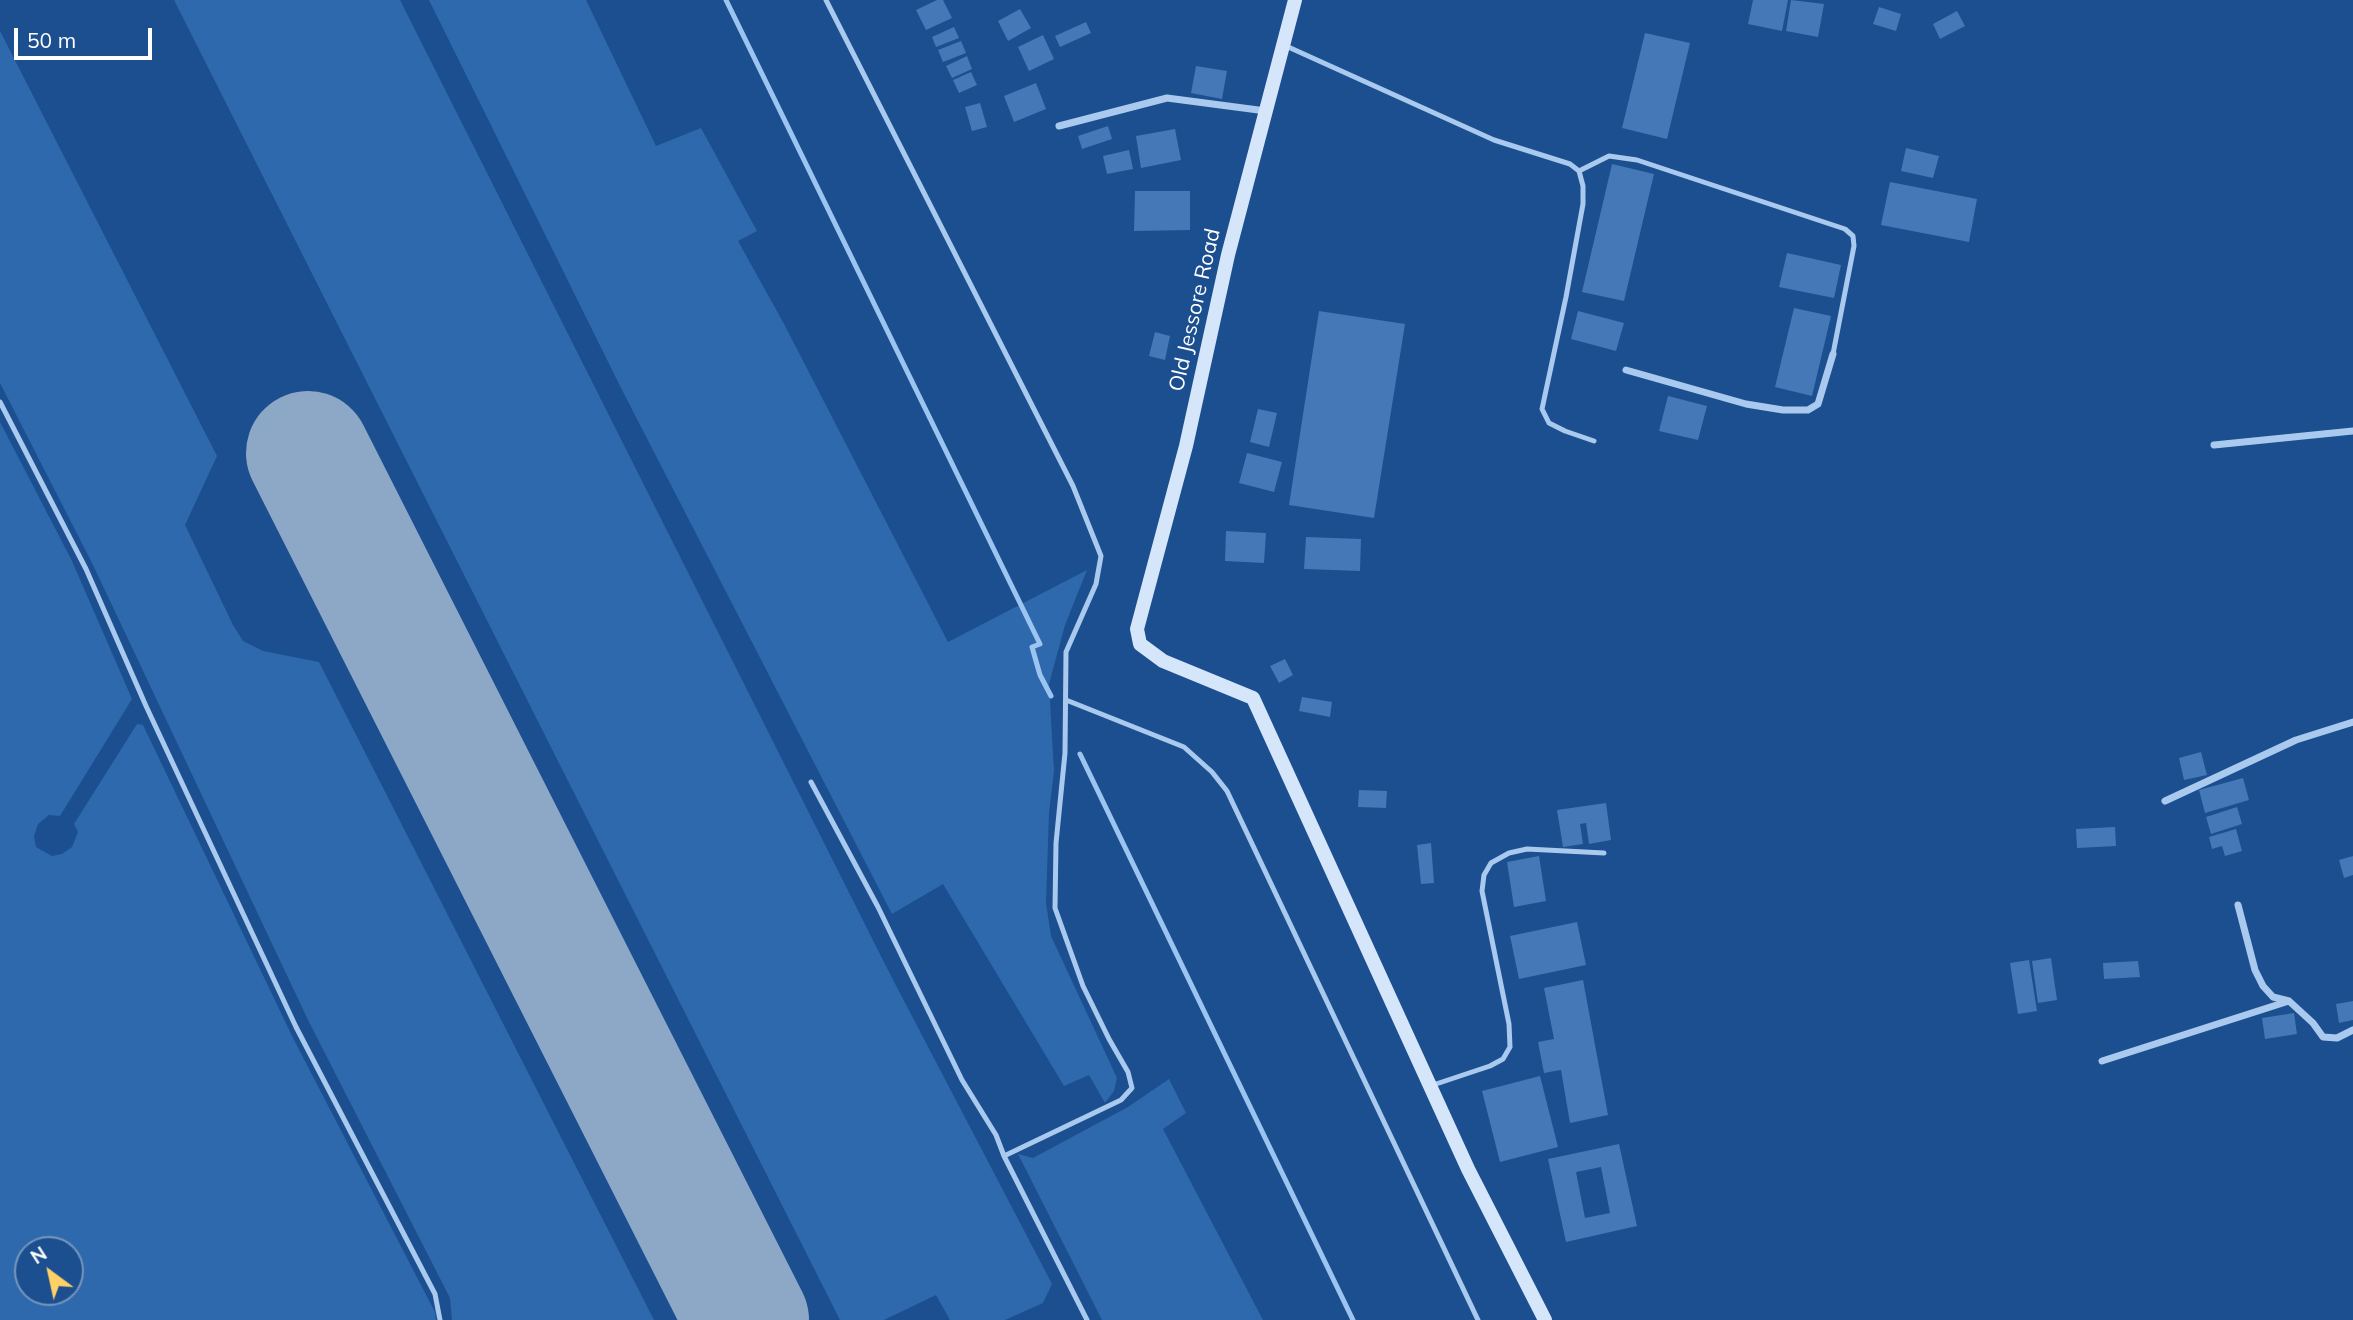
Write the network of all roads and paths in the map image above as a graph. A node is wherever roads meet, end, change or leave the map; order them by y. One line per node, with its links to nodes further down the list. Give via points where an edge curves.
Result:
1 (826, 0): 13 (lane, via 1073,486 1096,540 1101,556 1096,584 1066,652)
2 (1295, 0): 3 (street, Old Jessore Road)
3 (1283, 45): 4 (street, Old Jessore Road); 6 (lane, via 1494,140)
4 (1266, 111): 5 (street, via 1167,98); 22 (street, Old Jessore Road, via 1137,629 1140,644 1163,661 1253,698)
5 (1059, 127)
6 (1579, 171): 7 (lane, via 1609,156 1637,160 1845,229 1853,236 1854,246); 11 (lane, via 1583,204 1542,409 1549,422)
7 (1833, 354): 8 (street, via 1818,404 1808,410 1746,404)
8 (1626, 370)
9 (0, 402): 24 (lane, via 86,569 296,1027 435,1294)
10 (2353, 431): 12 (street)
11 (1594, 441)
12 (2214, 445)
13 (1066, 700): 23 (lane, via 1055,908 1083,986 1132,1088 1121,1100); 26 (lane, via 1184,747 1227,791)
14 (2353, 722): 16 (street, via 2296,740)
15 (811, 782): 23 (lane)
16 (2165, 801)
17 (1604, 853): 22 (lane, via 1527,849 1509,852 1491,863 1482,891 1510,1047 1503,1059 1490,1066)
18 (2238, 905): 19 (street, via 2263,986 2273,997)
19 (2289, 1001): 20 (street, via 2323,1037 2337,1038); 21 (street)
20 (2353, 1030)
21 (2102, 1061)
22 (1430, 1086): 27 (street)
23 (1004, 1156): 25 (lane)
24 (440, 1320)
25 (1087, 1320)
26 (1478, 1320)
27 (1545, 1320)

